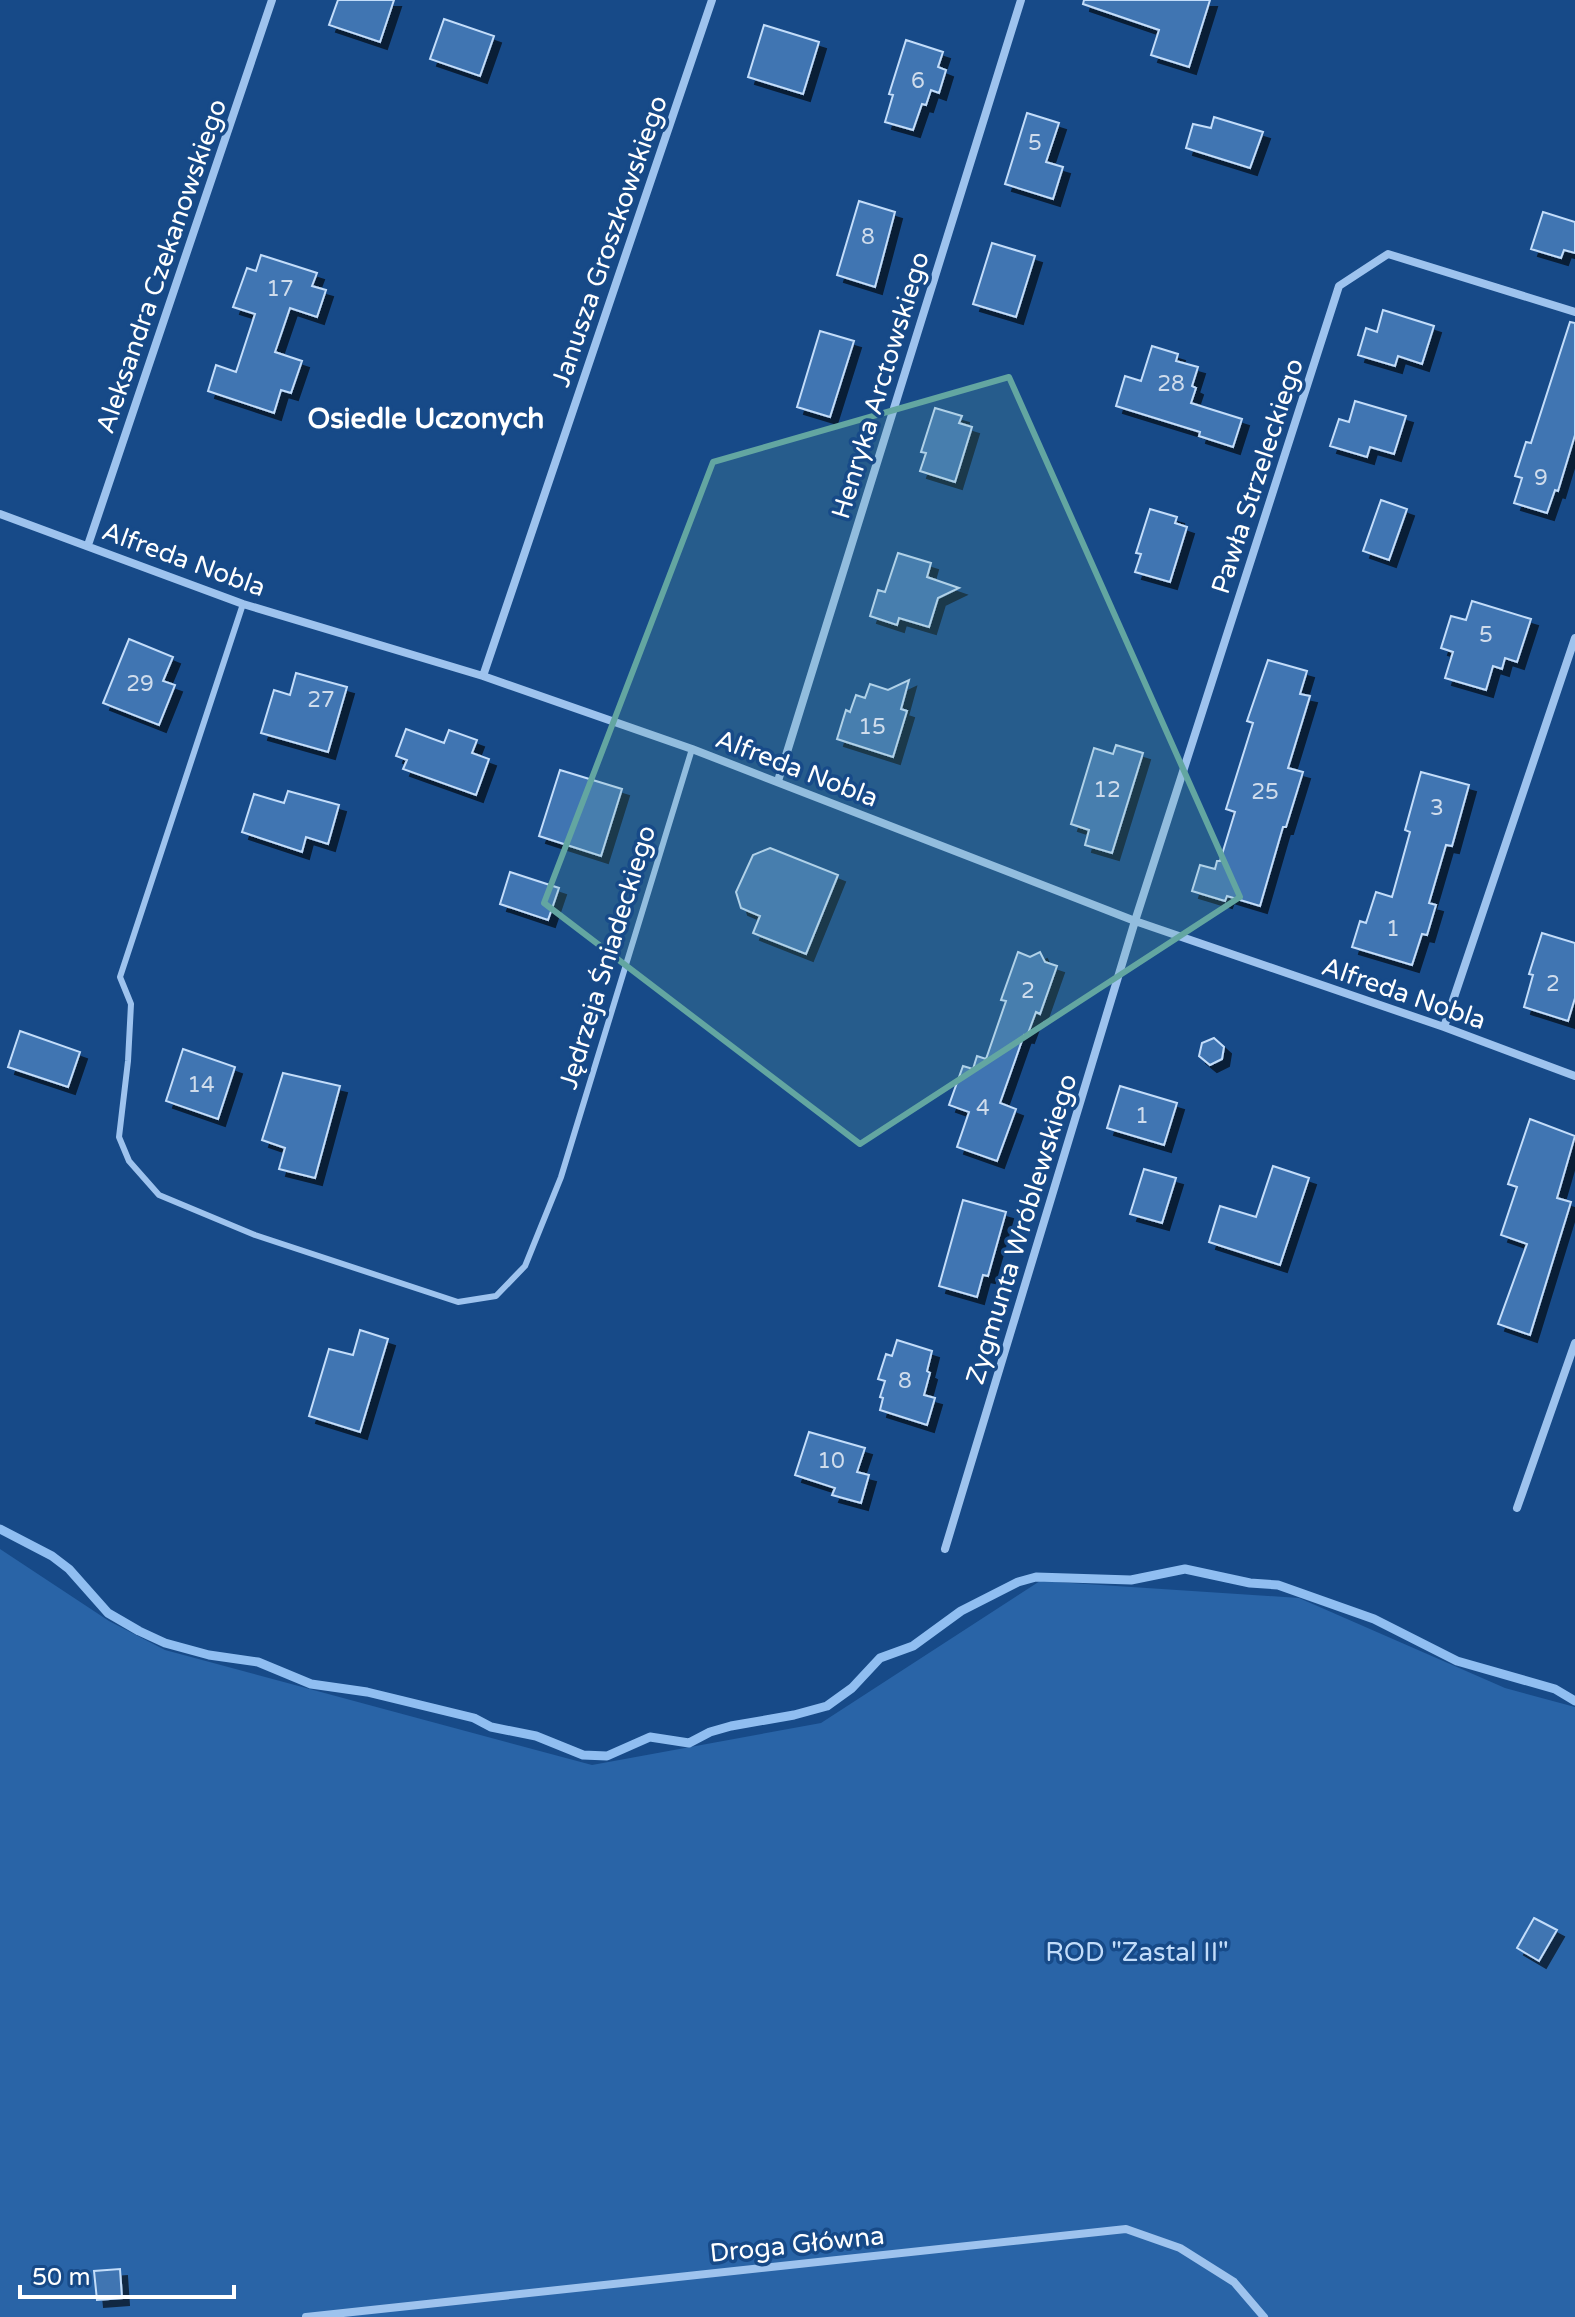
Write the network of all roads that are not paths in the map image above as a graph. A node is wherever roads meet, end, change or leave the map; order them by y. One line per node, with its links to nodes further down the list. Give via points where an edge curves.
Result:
1 (272, 0): 6 (street, Aleksandra Czekanowskiego)
2 (712, 0): 9 (street, Janusza Groszkowskiego)
3 (1021, 0): 11 (street, Henryka Arctowskiego)
4 (1575, 312): 12 (street, Pawła Strzeleckiego, via 1388,254 1339,286)
5 (0, 514): 6 (street, Alfreda Nobla)
6 (88, 545): 7 (street, Alfreda Nobla)
7 (243, 604): 9 (street, Alfreda Nobla); 10 (lane, Jędrzeja Śniadeckiego, via 120,977 131,1004 119,1137 129,1161 159,1195 255,1235 458,1302 496,1296 525,1266 561,1177)
8 (1575, 638): 13 (street)
9 (483, 676): 10 (street, Alfreda Nobla)
10 (692, 749): 11 (street, Alfreda Nobla)
11 (778, 781): 12 (street, Alfreda Nobla)
12 (1135, 921): 13 (street, Alfreda Nobla); 17 (street, Zygmunta Wróblewskiego)
13 (1444, 1027): 14 (street, Alfreda Nobla)
14 (1575, 1076)
15 (1575, 1343): 16 (street)
16 (1517, 1508)
17 (945, 1549)
18 (306, 2317): 19 (street, Droga Główna, via 1126,2229 1180,2248 1234,2282)
19 (1264, 2317)

